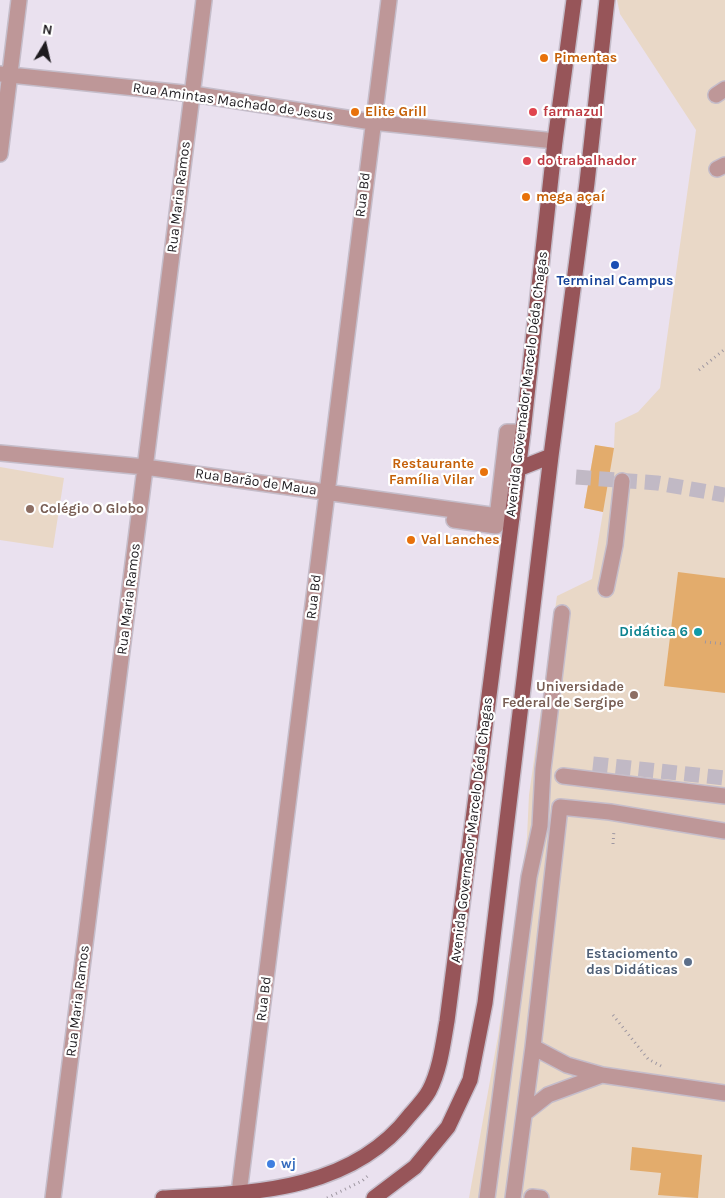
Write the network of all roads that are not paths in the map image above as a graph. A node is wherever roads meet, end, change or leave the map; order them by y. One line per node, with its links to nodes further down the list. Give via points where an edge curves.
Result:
1 (19, 0): 6 (street)
2 (204, 0): 7 (street, Rua Maria Ramos)
3 (389, 0): 8 (street, Rua Bd)
4 (574, 0): 9 (main road, Avenida Governador Marcelo Déda Chagas)
5 (604, 2): 13 (main road, via 587,183)
6 (5, 73): 7 (street, Rua Amintas Machado de Jesus); 10 (street)
7 (192, 94): 8 (street, Rua Amintas Machado de Jesus); 16 (street, Rua Maria Ramos)
8 (372, 122): 9 (street, Rua Amintas Machado de Jesus); 19 (street, Rua Bd)
9 (555, 141): 11 (main road, Avenida Governador Marcelo Déda Chagas)
10 (0, 154)
11 (523, 432): 15 (main road, Avenida Governador Marcelo Déda Chagas); 21 (street, via 507,432)
12 (0, 453): 16 (street, Rua Barão de Maua)
13 (551, 456): 15 (main road); 34 (main road, via 485,1003 470,1080 448,1127 415,1167)
14 (0, 461): 17 (street)
15 (518, 469): 21 (main road, Avenida Governador Marcelo Déda Chagas)
16 (145, 470): 19 (street, Rua Barão de Maua); 20 (street); 32 (street, Rua Maria Ramos)
17 (127, 471)
18 (622, 480): 22 (street, via 615,545)
19 (326, 496): 21 (street, Rua Barão de Maua); 31 (street, Rua Bd)
20 (309, 498)
21 (505, 517): 31 (main road, Avenida Governador Marcelo Déda Chagas, via 447,1021 442,1050 428,1092 403,1125 378,1148 355,1163 301,1183)
22 (606, 589)
23 (562, 613): 35 (street, via 543,769 540,826 529,878)
24 (563, 776): 25 (street)
25 (725, 796)
26 (725, 831): 27 (street, via 560,807)
27 (533, 1047): 28 (street, via 567,1065); 30 (street)
28 (602, 1075): 29 (street); 30 (street, via 548,1095)
29 (725, 1093)
30 (525, 1113): 36 (street)
31 (240, 1193): 33 (main road, Avenida Governador Marcelo Déda Chagas)
32 (53, 1198)
33 (163, 1198)
34 (374, 1198)
35 (488, 1198)
36 (513, 1198)

